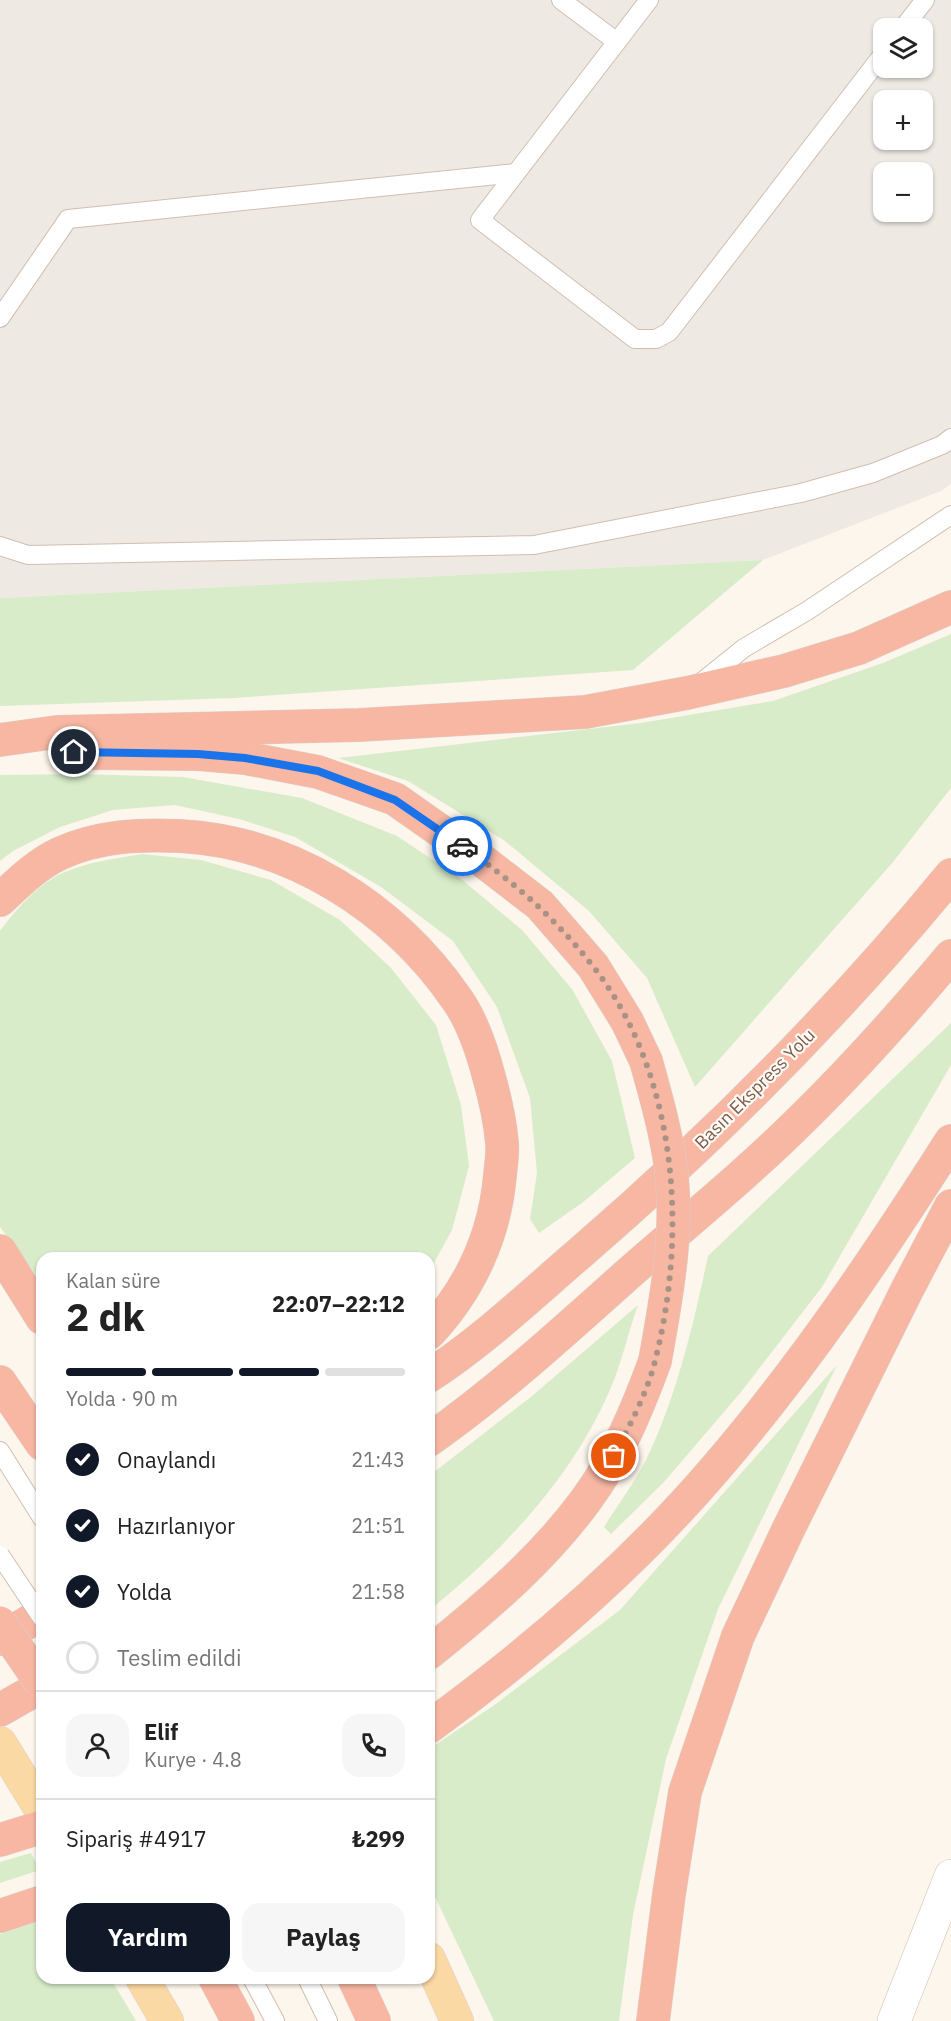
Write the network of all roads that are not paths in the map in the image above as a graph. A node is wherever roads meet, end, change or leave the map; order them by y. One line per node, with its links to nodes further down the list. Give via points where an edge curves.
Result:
1 (561, 0): 5 (lane)
2 (649, 0): 5 (lane)
3 (925, 0): 4 (lane)
4 (911, 18)
5 (617, 42): 7 (lane)
6 (873, 67): 7 (lane, via 669,332 656,339 636,339 480,220)
7 (516, 173): 8 (lane, via 68,219)
8 (0, 318)
9 (951, 438): 11 (lane, via 873,473 801,493 534,545 28,555)
10 (951, 515): 13 (lane, via 744,648)
11 (0, 546)
12 (951, 607): 13 (highway, via 859,648 784,672)
13 (687, 693): 14 (highway, via 585,712 359,725 57,732)
14 (0, 740)
15 (0, 750): 37 (highway, bridge, via 245,758 318,771 395,800 540,905 593,966 627,1022 645,1061 661,1113 671,1171 670,1266 655,1361 636,1413 586,1500 550,1545 496,1598)
16 (951, 875): 26 (highway, Basın Ekspress Yolu, via 902,935 730,1116 511,1314)
17 (0, 900): 25 (highway, via 32,870 59,853 88,842 120,836 205,837 253,848 307,868 362,902 402,934 457,999 472,1029 482,1050 503,1145 499,1194 486,1242 459,1296)
18 (951, 956): 29 (highway, via 902,1015 796,1125 550,1345)
19 (951, 1141): 41 (highway, via 787,1381 714,1470 649,1540 542,1638)
20 (951, 1206): 61 (highway, via 738,1636 685,1792)
21 (0, 1251): 23 (highway)
22 (0, 1275): 24 (main road)
23 (36, 1308)
24 (36, 1320)
25 (435, 1326)
26 (435, 1371)
27 (7, 1391): 28 (highway)
28 (36, 1435)
29 (435, 1436)
30 (0, 1451): 31 (lane)
31 (36, 1508)
32 (0, 1555): 33 (lane, bridge)
33 (36, 1609)
34 (36, 1618): 36 (highway)
35 (0, 1623): 38 (highway, bridge)
36 (0, 1639)
37 (435, 1648)
38 (36, 1676)
39 (36, 1689): 40 (highway)
40 (0, 1710)
41 (435, 1722)
42 (0, 1743): 43 (main road)
43 (36, 1802)
44 (36, 1829): 45 (highway)
45 (0, 1840)
46 (951, 1876): 62 (street)
47 (36, 1904): 48 (highway)
48 (0, 1916)
49 (435, 1972): 60 (main road)
50 (145, 1984): 55 (main road)
51 (218, 1984): 56 (highway)
52 (255, 1984): 57 (lane)
53 (310, 1984): 58 (lane)
54 (357, 1984): 59 (highway)
55 (167, 2021)
56 (237, 2021)
57 (275, 2021)
58 (328, 2021)
59 (374, 2021)
60 (457, 2021)
61 (653, 2021)
62 (894, 2021)

